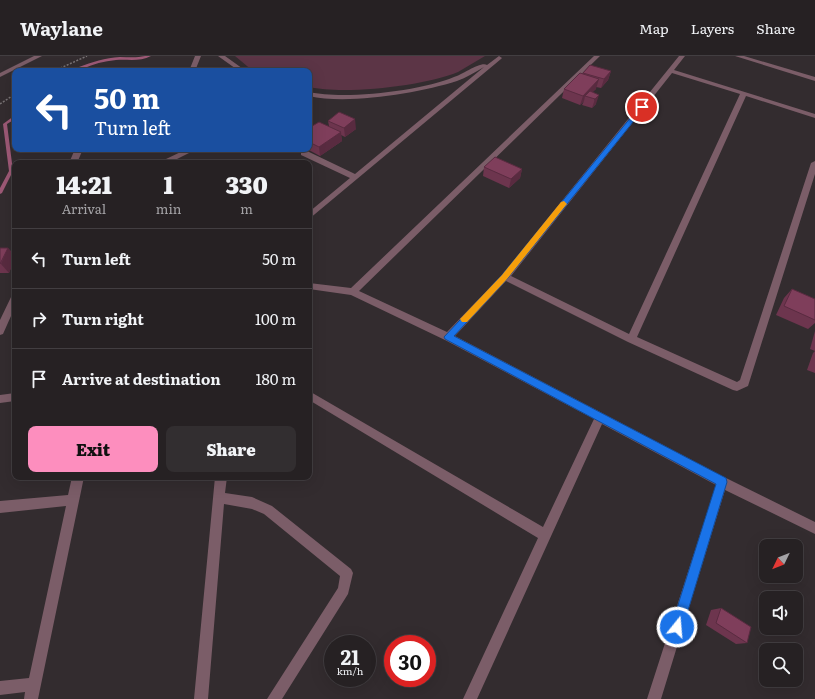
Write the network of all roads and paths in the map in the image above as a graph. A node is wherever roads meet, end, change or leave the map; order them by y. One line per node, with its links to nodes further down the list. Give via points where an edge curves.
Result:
1 (39, 56): 9 (street)
2 (87, 56): 10 (path)
3 (198, 56): 11 (street)
4 (222, 56): 12 (street)
5 (598, 56): 32 (street)
6 (682, 56): 14 (street)
7 (738, 56): 16 (street)
8 (500, 57): 20 (street, via 456,79 415,90 359,96); 28 (street)
9 (14, 68)
10 (61, 68)
11 (193, 68)
12 (239, 68)
13 (12, 69): 15 (street)
14 (672, 71): 17 (street); 30 (street)
15 (0, 75)
16 (815, 79)
17 (744, 92): 23 (street); 36 (street)
18 (312, 95): 20 (street)
19 (12, 96): 22 (path)
20 (318, 96): 21 (street)
21 (312, 99)
22 (0, 104)
23 (815, 116)
24 (187, 152): 26 (street)
25 (304, 153): 28 (street)
26 (172, 160)
27 (815, 163): 36 (street, via 744,383 737,387)
28 (355, 177): 29 (street)
29 (312, 213)
30 (505, 277): 35 (street); 36 (street)
31 (312, 286): 32 (street)
32 (353, 292): 35 (street)
33 (12, 304): 34 (street)
34 (0, 332)
35 (448, 337): 40 (street)
36 (631, 339)
37 (12, 397): 39 (street)
38 (312, 397): 48 (street)
39 (0, 399)
40 (600, 417): 43 (street); 48 (street)
41 (77, 480): 45 (street)
42 (221, 480): 44 (street)
43 (722, 482): 47 (street); 55 (street)
44 (219, 498): 52 (street); 53 (street, via 252,503 268,510 347,572 344,590)
45 (73, 500): 46 (street); 49 (street)
46 (0, 507)
47 (815, 528)
48 (546, 536): 54 (street)
49 (34, 684): 50 (street); 51 (street)
50 (0, 688)
51 (31, 699)
52 (201, 699)
53 (274, 699)
54 (470, 699)
55 (654, 699)

